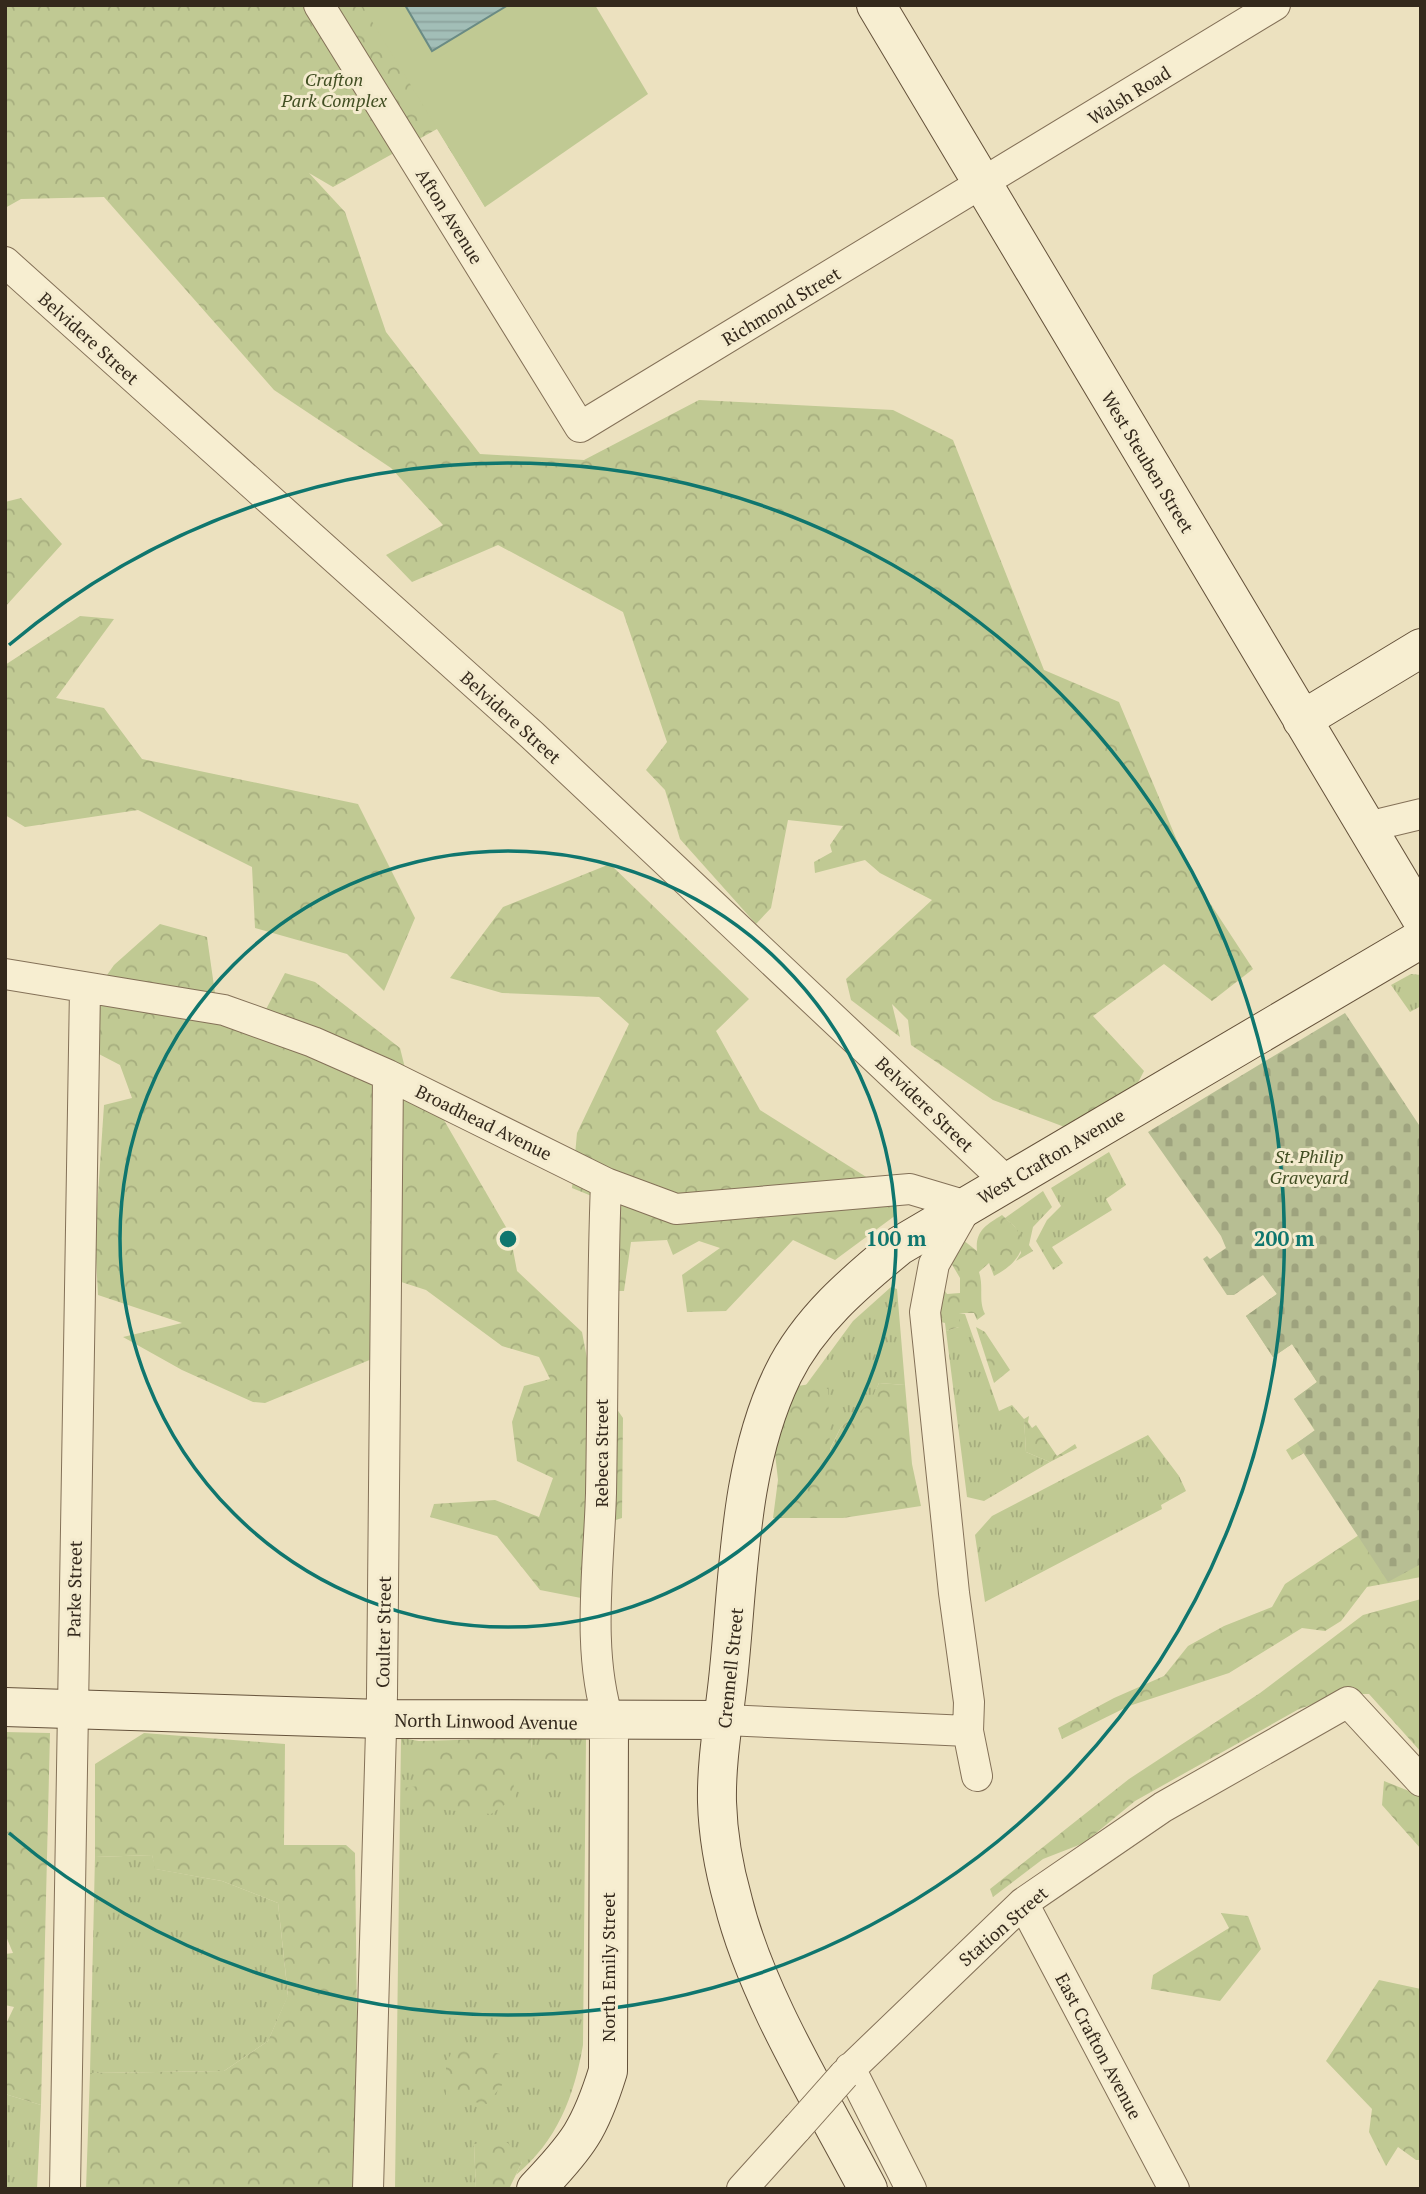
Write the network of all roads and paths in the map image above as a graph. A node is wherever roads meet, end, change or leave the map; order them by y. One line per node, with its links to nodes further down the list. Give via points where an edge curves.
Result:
1 (319, 5): 6 (street, Afton Avenue)
2 (876, 5): 4 (main road, West Steuben Street)
3 (1275, 5): 4 (street, Walsh Road)
4 (983, 185): 6 (street, Richmond Street); 8 (main road, West Steuben Street)
5 (5, 262): 17 (street, Belvidere Street, via 532,735)
6 (580, 427)
7 (1421, 648): 8 (main road)
8 (1302, 720): 10 (main road, West Steuben Street)
9 (1421, 814): 10 (street)
10 (1367, 827): 11 (main road, West Steuben Street)
11 (1421, 918)
12 (1421, 939): 17 (main road, West Crafton Avenue)
13 (5, 974): 14 (street, Broadhead Avenue)
14 (85, 989): 15 (street, Broadhead Avenue, via 224,1010); 20 (street, Parke Street)
15 (388, 1075): 16 (street, Broadhead Avenue); 22 (street, Coulter Street)
16 (606, 1182): 18 (street, Broadhead Avenue, via 676,1209 911,1189); 24 (street, Rebeca Street, via 597,1635 600,1695)
17 (1007, 1182): 18 (main road, West Crafton Avenue)
18 (967, 1206): 21 (street, West Crafton Avenue, via 934,1264 925,1312); 23 (main road, Crennell Street, via 899,1246 838,1297 783,1373 762,1425 750,1479)
19 (5, 1707): 20 (main road, North Linwood Avenue)
20 (72, 1709): 22 (main road, North Linwood Avenue); 29 (street, Parke Street)
21 (969, 1716): 23 (street, North Linwood Avenue); 25 (street, West Crafton Avenue)
22 (382, 1719): 24 (main road, North Linwood Avenue); 30 (street, Coulter Street)
23 (724, 1720): 24 (main road, North Linwood Avenue); 33 (main road, Crennell Street, via 717,1801 722,1853 739,1924 769,1999)
24 (608, 1722): 31 (main road, North Emily Street, via 608,2071 594,2115 580,2139)
25 (977, 1776)
26 (1421, 1781): 27 (street, Station Street, via 1348,1702 1163,1807)
27 (1023, 1903): 28 (street, Station Street); 35 (street, East Crafton Avenue)
28 (847, 2072): 32 (street, Station Street, bridge); 34 (street)
29 (65, 2189)
30 (368, 2189)
31 (536, 2189)
32 (742, 2189)
33 (868, 2189)
34 (911, 2189)
35 (1174, 2189)

